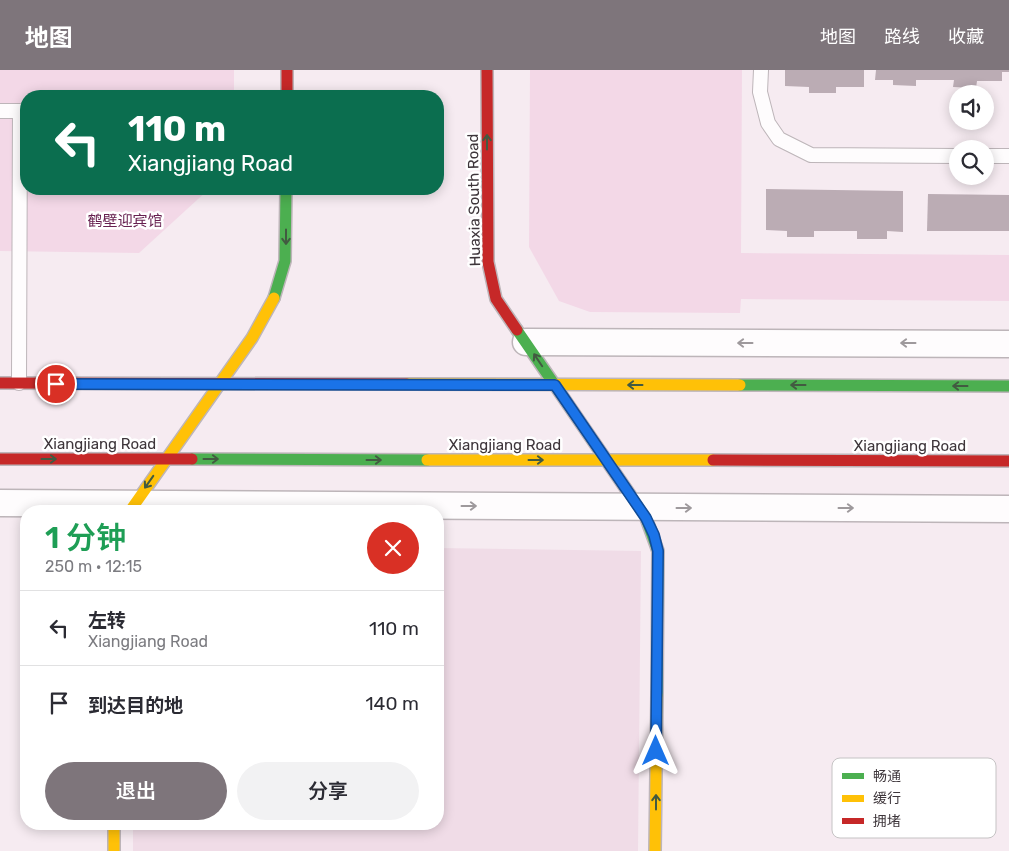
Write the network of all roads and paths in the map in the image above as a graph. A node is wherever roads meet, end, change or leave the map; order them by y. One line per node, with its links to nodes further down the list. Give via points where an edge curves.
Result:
1 (287, 70): 4 (main road)
2 (487, 70): 10 (main road, Huaxia South Road, one-way to 2, via 496,298 488,262)
3 (760, 70): 6 (lane, via 760,92 768,123 779,139 811,155)
4 (287, 90)
5 (0, 111): 13 (lane, via 20,111)
6 (949, 156)
7 (994, 156): 8 (lane)
8 (1009, 156)
9 (286, 195): 14 (main road, one-way to 14, via 285,261 276,294 252,338)
10 (526, 342): 11 (street, one-way to 10); 15 (main road, Huaxia South Road, one-way to 10)
11 (1009, 344)
12 (0, 383): 13 (main road)
13 (19, 384): 14 (main road)
14 (219, 384): 15 (main road); 18 (main road)
15 (555, 385): 16 (main road, one-way to 15); 19 (main road, Huaxia South Road)
16 (1009, 386)
17 (0, 459): 18 (main road, Xiangjiang Road, one-way to 18)
18 (166, 459): 19 (main road, Xiangjiang Road, one-way to 19); 23 (main road, one-way to 23)
19 (607, 460): 20 (main road, Xiangjiang Road); 25 (main road, Huaxia South Road)
20 (1009, 461)
21 (0, 503): 22 (street)
22 (53, 505)
23 (134, 505)
24 (444, 507): 25 (street, one-way to 25)
25 (639, 507): 26 (street, one-way to 26); 29 (main road, Huaxia South Road, one-way to 25, via 658,551 654,535)
26 (1009, 508)
27 (114, 830): 28 (main road)
28 (114, 851)
29 (656, 851)

